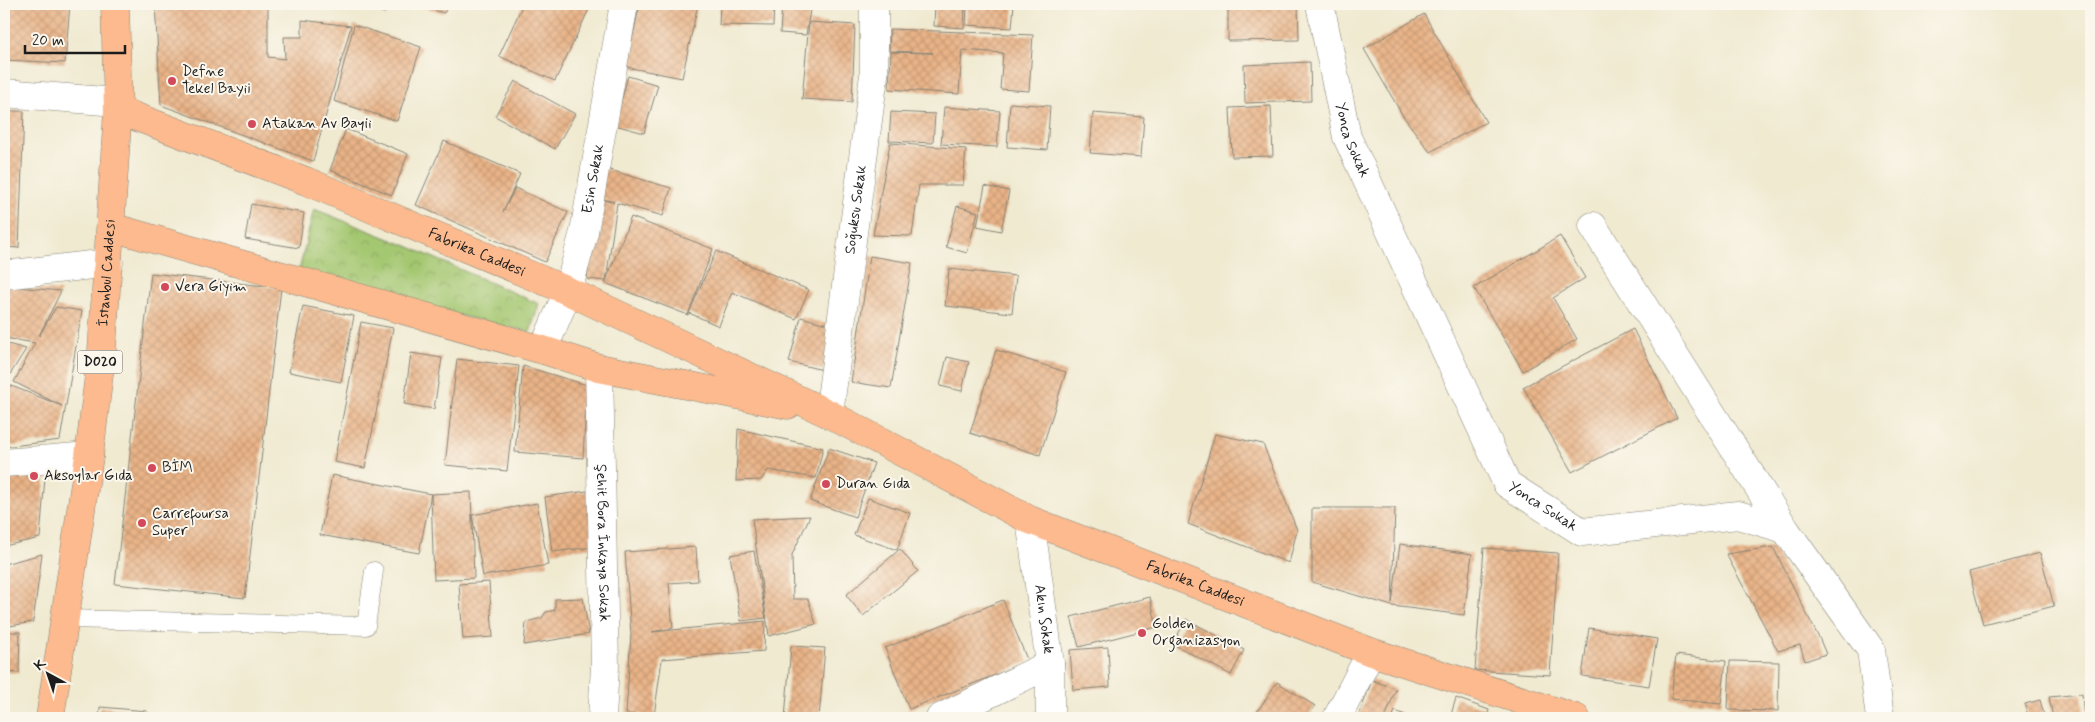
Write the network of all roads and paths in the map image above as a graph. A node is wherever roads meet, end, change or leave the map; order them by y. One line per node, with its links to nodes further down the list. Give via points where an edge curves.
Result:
1 (115, 4): 6 (main road, İstanbul Caddesi / D020)
2 (624, 4): 11 (street, Esin Sokak, via 584,232)
3 (874, 4): 14 (street, Soğuksu Sokak, via 874,75)
4 (1320, 4): 18 (street, Yonca Sokak, via 1347,136 1507,484 1582,532 1738,515)
5 (4, 93): 6 (street)
6 (117, 106): 8 (main road, İstanbul Caddesi / D020); 11 (main road, Fabrika Caddesi)
7 (1593, 226): 18 (street)
8 (111, 227): 9 (main road, İstanbul Caddesi / D020); 12 (main road, Fabrika Caddesi)
9 (109, 263): 10 (street); 15 (main road, İstanbul Caddesi / D020)
10 (4, 275)
11 (568, 291): 12 (street, Esin Sokak); 14 (main road, Fabrika Caddesi)
12 (543, 350): 13 (main road, Fabrika Caddesi)
13 (599, 368): 14 (main road, Fabrika Caddesi); 24 (street, Şehit Bora İnkaya Sokak, via 605,666)
14 (829, 414): 17 (main road, Fabrika Caddesi)
15 (89, 456): 16 (street); 20 (main road, İstanbul Caddesi / D020)
16 (4, 463)
17 (1030, 520): 21 (main road, Fabrika Caddesi); 22 (street, Akın Sokak)
18 (1785, 529): 29 (street, via 1871,650)
19 (374, 571): 20 (lane, via 366,626)
20 (65, 619): 23 (main road, İstanbul Caddesi / D020)
21 (1371, 652): 27 (street); 28 (main road, Fabrika Caddesi)
22 (1050, 664): 25 (street); 26 (street, Akın Sokak)
23 (50, 718)
24 (602, 718)
25 (940, 718)
26 (1050, 718)
27 (1338, 718)
28 (1576, 718)
29 (1880, 718)

